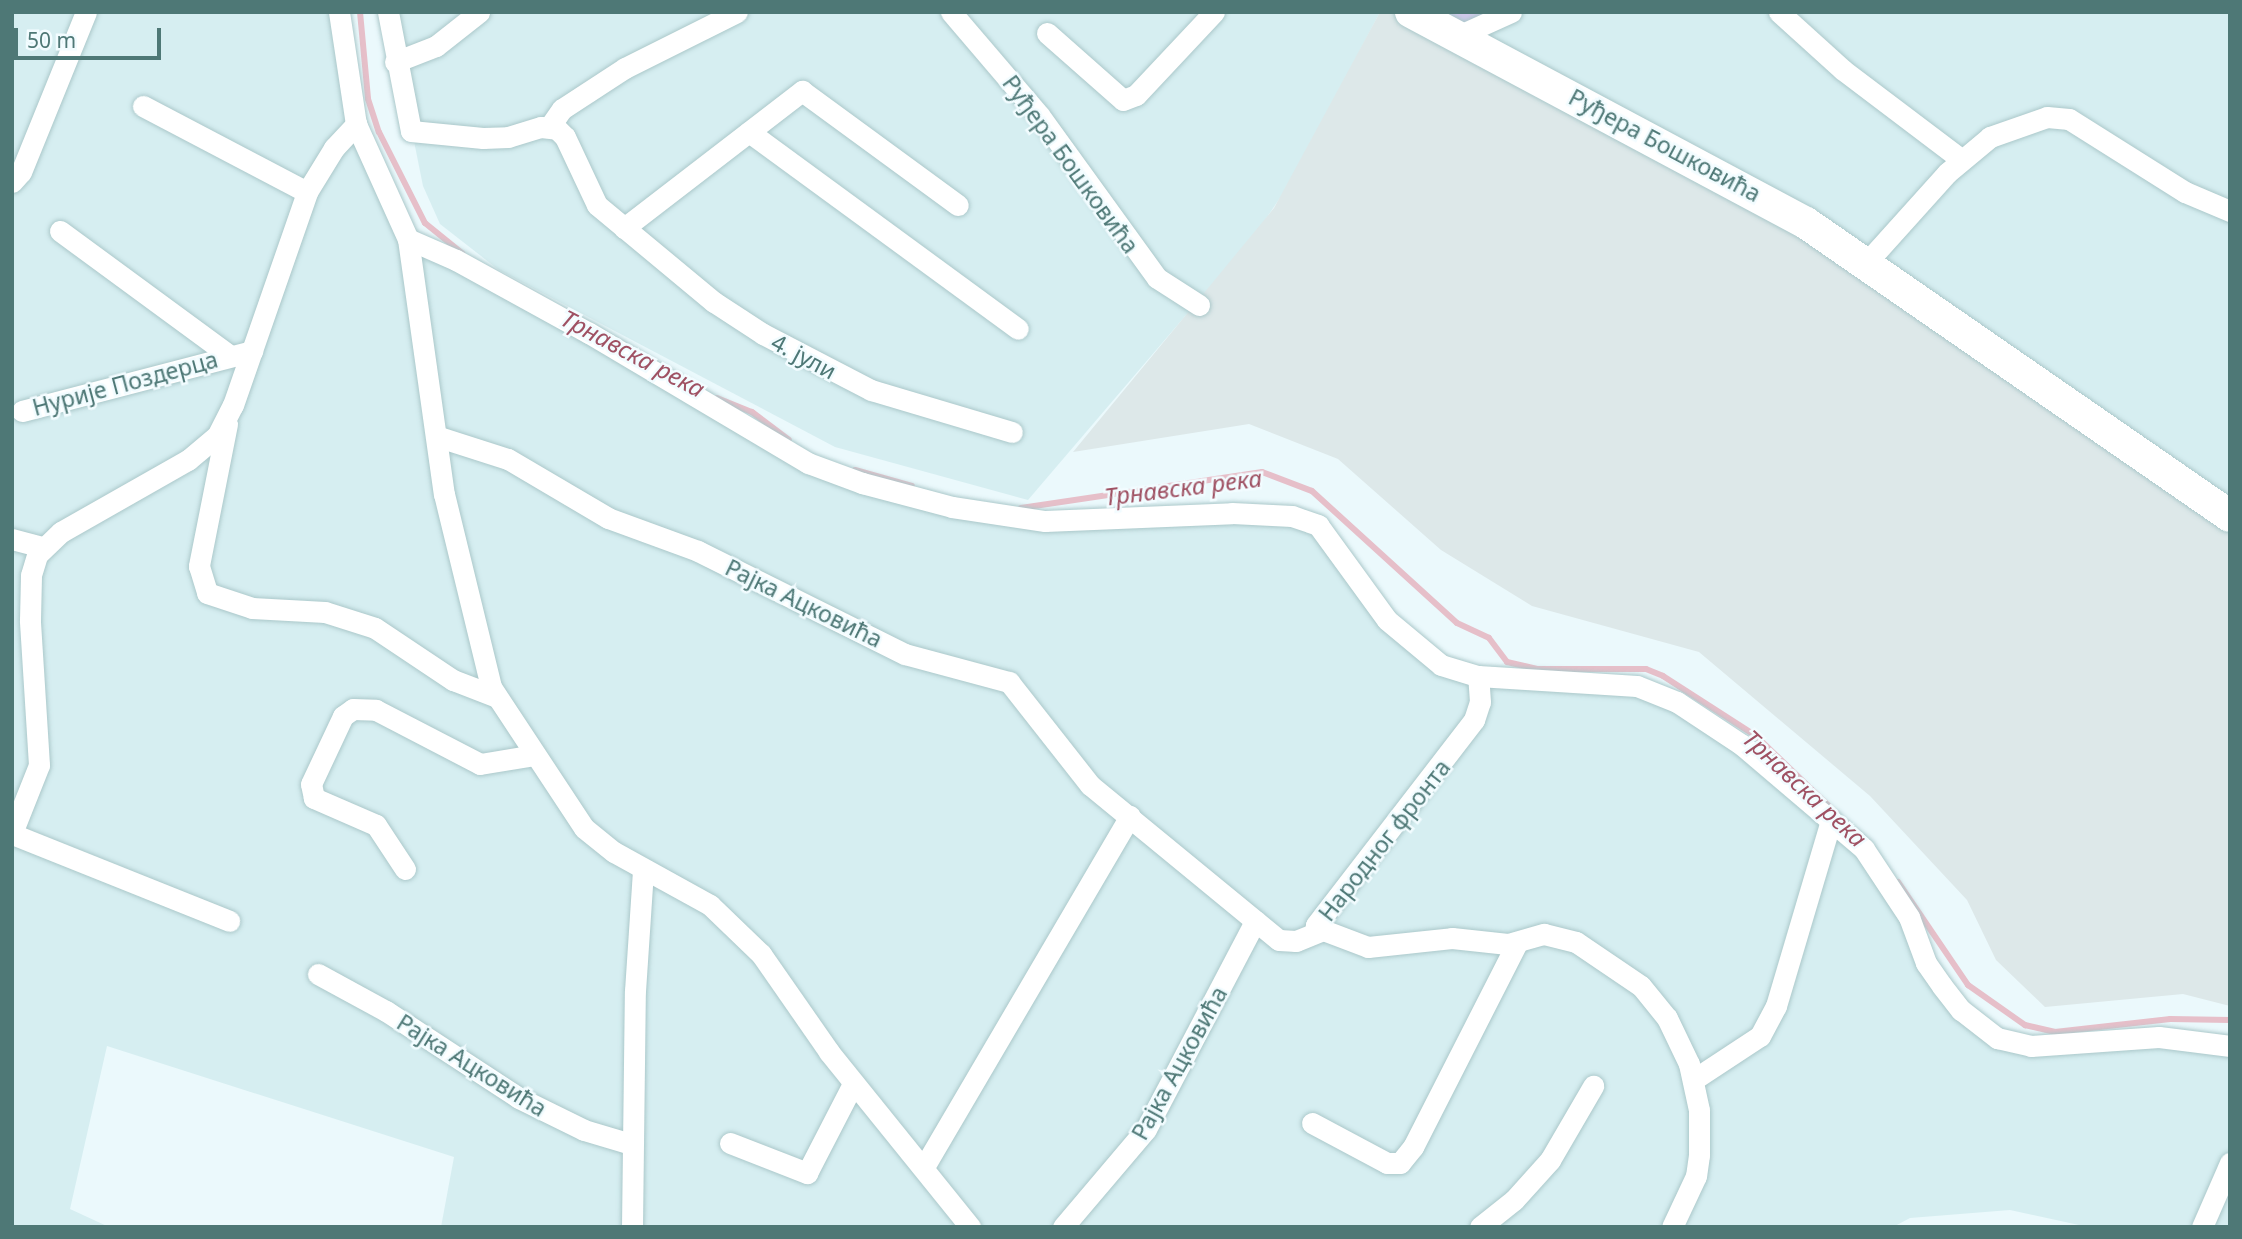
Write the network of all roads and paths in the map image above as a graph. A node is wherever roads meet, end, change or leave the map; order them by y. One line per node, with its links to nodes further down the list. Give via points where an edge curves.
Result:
1 (86, 12): 19 (street, via 21,172)
2 (339, 12): 15 (street)
3 (388, 12): 13 (street)
4 (479, 12): 13 (street, via 436,46)
5 (737, 12): 16 (street, via 625,68 562,109)
6 (951, 12): 27 (street, Руђера Бошковића, via 1033,107 1157,278)
7 (1214, 12): 11 (street, via 1136,95 1123,100)
8 (1411, 12): 12 (main road, Руђера Бошковића)
9 (1511, 12): 12 (street)
10 (1779, 12): 18 (street, via 1843,70)
11 (1047, 33)
12 (1460, 35): 26 (main road, Руђера Бошковића, via 1754,192)
13 (395, 62): 16 (street, via 411,131 508,137)
14 (143, 106): 20 (street)
15 (356, 124): 20 (street, Нурије Поздерца, via 334,148); 25 (street)
16 (550, 126): 23 (street, 4. јули, via 565,137 597,205)
17 (749, 132): 21 (street, via 795,95 809,93); 23 (street); 28 (street)
18 (1962, 160): 22 (street, via 2008,128 2060,117 2185,192); 26 (street)
19 (12, 181)
20 (307, 192): 29 (street, Нурије Поздерца)
21 (958, 205)
22 (2230, 211)
23 (624, 228): 33 (street, 4. јули, via 714,302 830,371 917,406)
24 (60, 231): 30 (street, Нурије Поздерца)
25 (408, 239): 34 (street); 38 (street, via 589,333 808,463 862,483 952,507 1045,521 1197,513 1306,519 1326,533 1387,620 1407,639 1441,665)
26 (1867, 262): 35 (main road, Руђера Бошковића)
27 (1199, 305)
28 (1018, 329)
29 (252, 351): 30 (street, Нурије Поздерца); 32 (street, Нурије Поздерца)
30 (229, 355): 31 (street, Нурије Поздерца)
31 (22, 411)
32 (228, 418): 37 (street, Нурије Поздерца, via 201,452 98,509); 41 (street, Нурије Поздерца, via 199,566 207,593 252,608 325,612 375,628 453,680)
33 (1012, 432)
34 (439, 437): 41 (street, via 444,494 464,590 483,666); 43 (street, Рајка Ацковића, via 508,459 608,518 698,551 905,654 1009,682 1071,766)
35 (2230, 516)
36 (12, 539): 37 (street)
37 (41, 547): 40 (street, via 33,564 30,596)
38 (1478, 676): 44 (street, via 1611,682 1653,690 1742,746); 50 (street, Народног фронта, via 1480,702 1474,720)
39 (12, 681): 40 (street)
40 (34, 685): 45 (street, via 39,765)
41 (498, 697): 42 (street)
42 (535, 755): 46 (street, via 480,764 376,710 353,709 343,716 311,784 314,798 376,825); 47 (street, via 584,828)
43 (1129, 816): 49 (street, Рајка Ацковића); 61 (street)
44 (1831, 820): 53 (street, via 1880,870 1942,986 1961,1010 1997,1038 2031,1046 2171,1037); 54 (street, via 1776,1006 1760,1037)
45 (12, 833): 48 (street)
46 (405, 869)
47 (643, 869): 55 (street, via 728,919 774,972); 59 (street)
48 (229, 921)
49 (1255, 921): 50 (street, Рајка Ацковића, via 1279,940 1296,941); 64 (street, Рајка Ацковића, via 1146,1129)
50 (1315, 932): 51 (street, Народног фронта, via 1330,932 1368,947 1452,938)
51 (1517, 943): 54 (street, Народног фронта, via 1544,934 1576,942 1641,986 1677,1035); 57 (street, via 1413,1147 1400,1163 1387,1163)
52 (317, 974): 59 (street, Рајка Ацковића, via 386,1011 519,1098 584,1130)
53 (2230, 1046)
54 (1693, 1080): 66 (street, Народног фронта, via 1699,1110 1697,1166)
55 (853, 1084): 58 (street, via 807,1173); 61 (street)
56 (1593, 1086): 65 (street, via 1550,1160 1514,1200)
57 (1312, 1122)
58 (730, 1143)
59 (631, 1144): 62 (street)
60 (2230, 1163): 67 (street)
61 (923, 1167): 63 (street)
62 (632, 1227)
63 (970, 1227)
64 (1063, 1227)
65 (1480, 1227)
66 (1672, 1227)
67 (2202, 1227)

